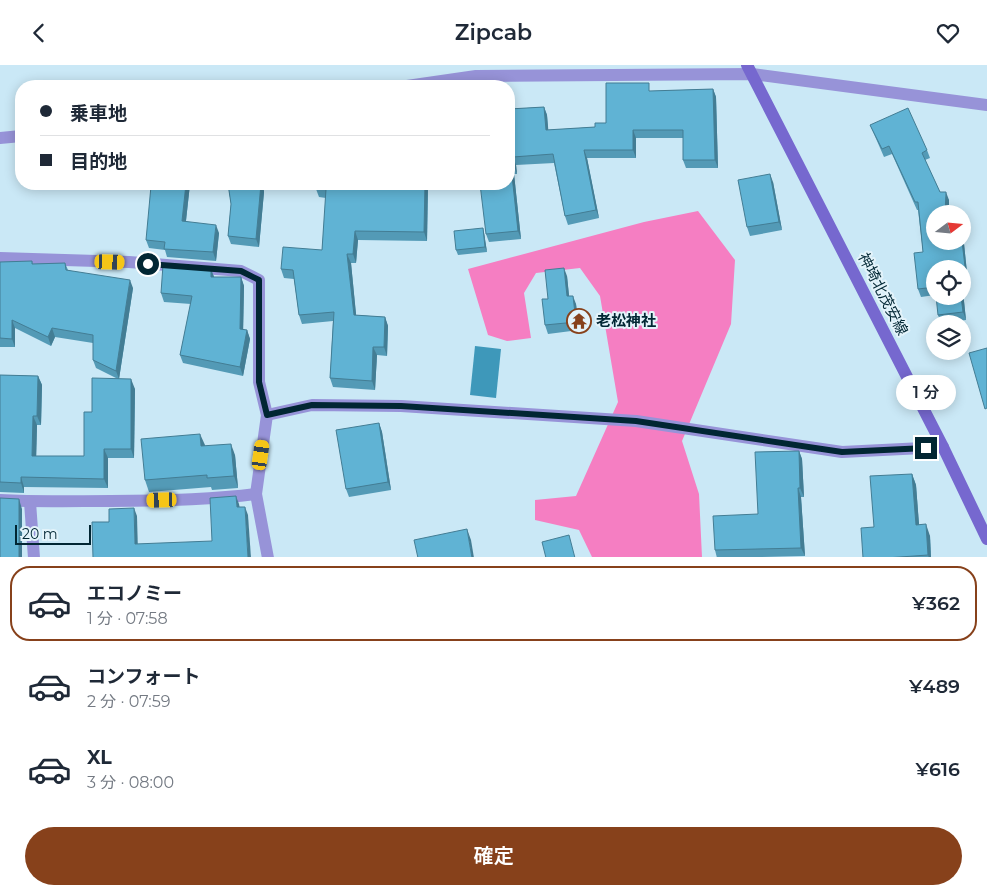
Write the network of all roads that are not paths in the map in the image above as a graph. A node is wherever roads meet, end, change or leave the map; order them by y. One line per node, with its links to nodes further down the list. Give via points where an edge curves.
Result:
1 (749, 70): 2 (street, via 476,76); 3 (street); 8 (main road, 神埼北茂安線)
2 (448, 80)
3 (987, 105)
4 (15, 137): 5 (street)
5 (0, 138)
6 (0, 258): 7 (street, via 129,262 241,271 259,280 259,382)
7 (267, 415): 8 (street, via 312,405 401,406 636,421 842,452); 9 (street)
8 (943, 447): 12 (main road, 神埼北茂安線)
9 (256, 494): 11 (street, via 146,501); 14 (street)
10 (0, 500): 11 (street)
11 (30, 502): 13 (street)
12 (987, 539)
13 (34, 557)
14 (268, 557)

